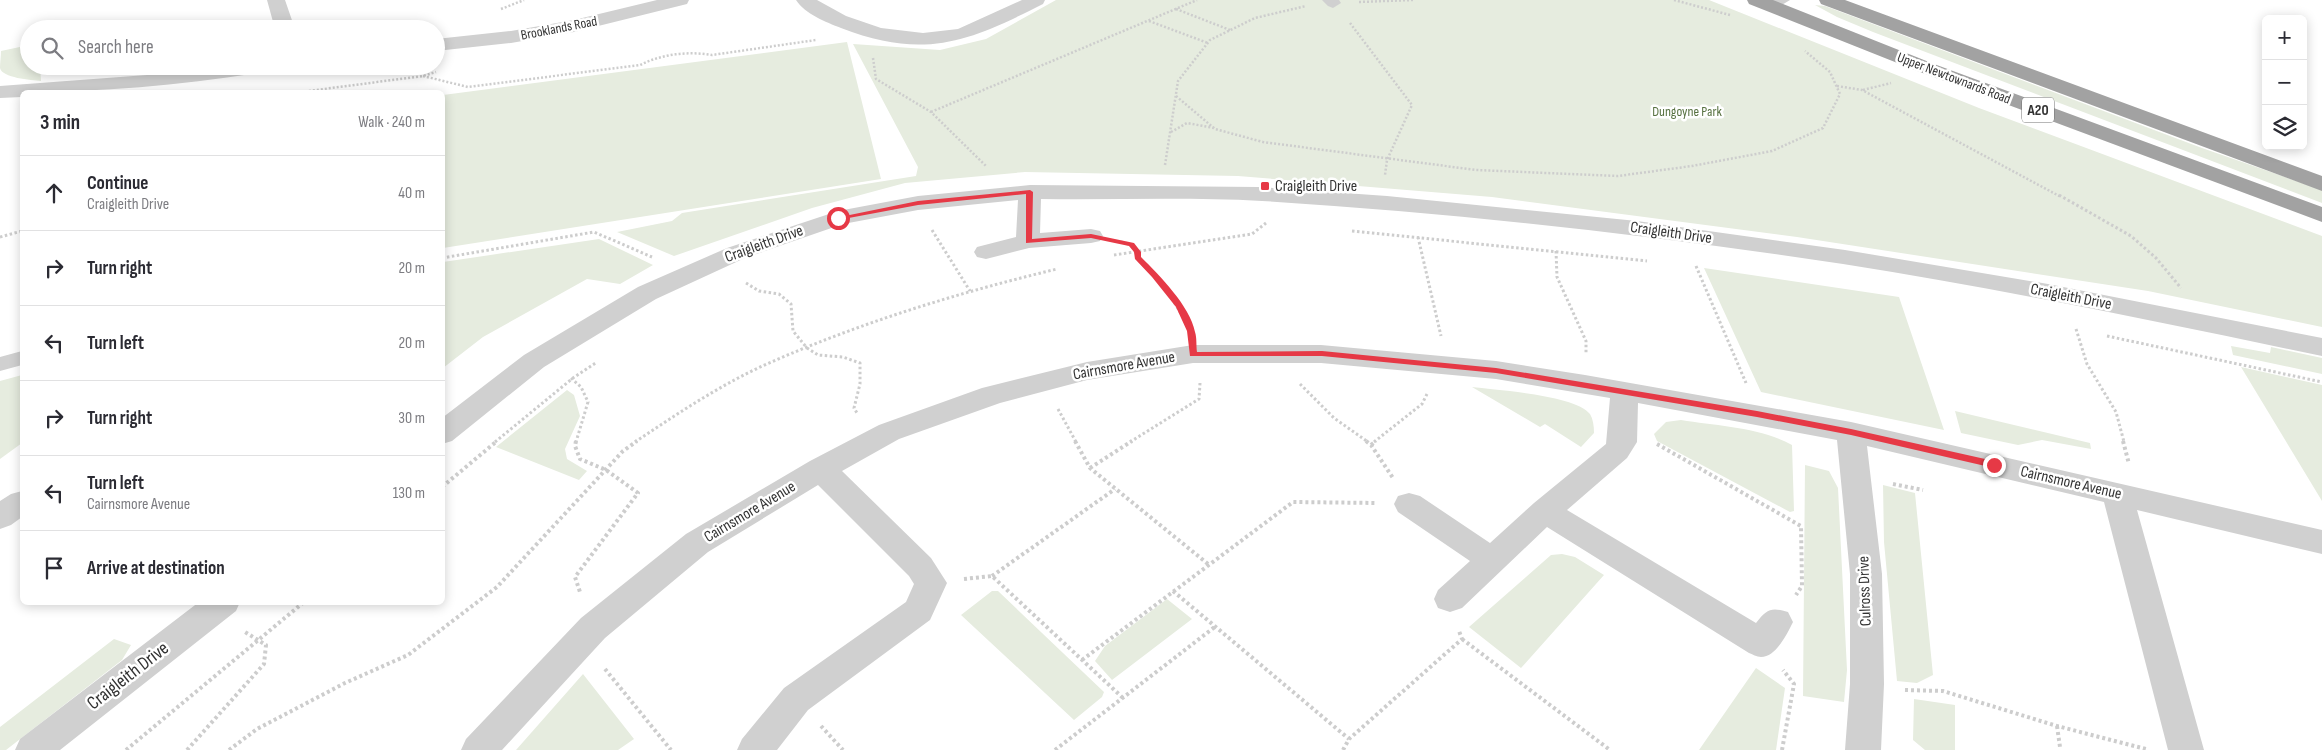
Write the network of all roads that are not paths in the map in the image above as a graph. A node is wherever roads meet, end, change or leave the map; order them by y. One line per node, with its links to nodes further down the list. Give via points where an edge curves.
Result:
1 (276, 0): 7 (street)
2 (680, 0): 8 (street, Brooklands Road, via 574,26)
3 (805, 0): 4 (street, via 857,28 888,36 926,38 961,34)
4 (1036, 0)
5 (1828, 0): 13 (highway, Upper Newtownards Road / A20)
6 (1769, 2): 15 (highway, Upper Newtownards Road / A20, via 1946,75)
7 (282, 20)
8 (445, 44)
9 (206, 75): 10 (street)
10 (38, 90)
11 (20, 91): 12 (street)
12 (0, 92)
13 (2322, 184)
14 (1030, 192): 17 (street); 19 (street, Craigleith Drive, via 1258,194 1548,218 1845,257 2206,322); 23 (street, Craigleith Drive, via 918,203 838,218 736,253 647,293 534,361)
15 (2322, 215)
16 (1091, 236): 17 (street)
17 (1028, 242): 18 (street)
18 (986, 252)
19 (2322, 347)
20 (20, 359): 21 (lane)
21 (0, 364)
22 (1624, 391): 24 (street, Cairnsmore Avenue); 25 (street, Cairnsmore Avenue, via 1441,364 1322,354 1198,354 1087,370 992,395 879,438); 29 (street, via 1622,442 1617,451)
23 (445, 432)
24 (1851, 432): 26 (street, Cairnsmore Avenue); 39 (street, Culross Drive, via 1866,574 1867,684)
25 (821, 470): 37 (street, Cairnsmore Avenue, via 697,543 586,636); 38 (street, via 920,567 931,583 918,611 796,699)
26 (2123, 479): 31 (street, Cairnsmore Avenue); 40 (street)
27 (20, 503): 30 (street)
28 (1409, 504): 32 (street)
29 (1546, 511): 32 (street); 35 (street)
30 (0, 517)
31 (2322, 542)
32 (1492, 560): 33 (street)
33 (1450, 599)
34 (216, 608): 36 (street, Craigleith Drive)
35 (1769, 633)
36 (34, 750)
37 (479, 750)
38 (755, 750)
39 (1863, 750)
40 (2186, 750)

